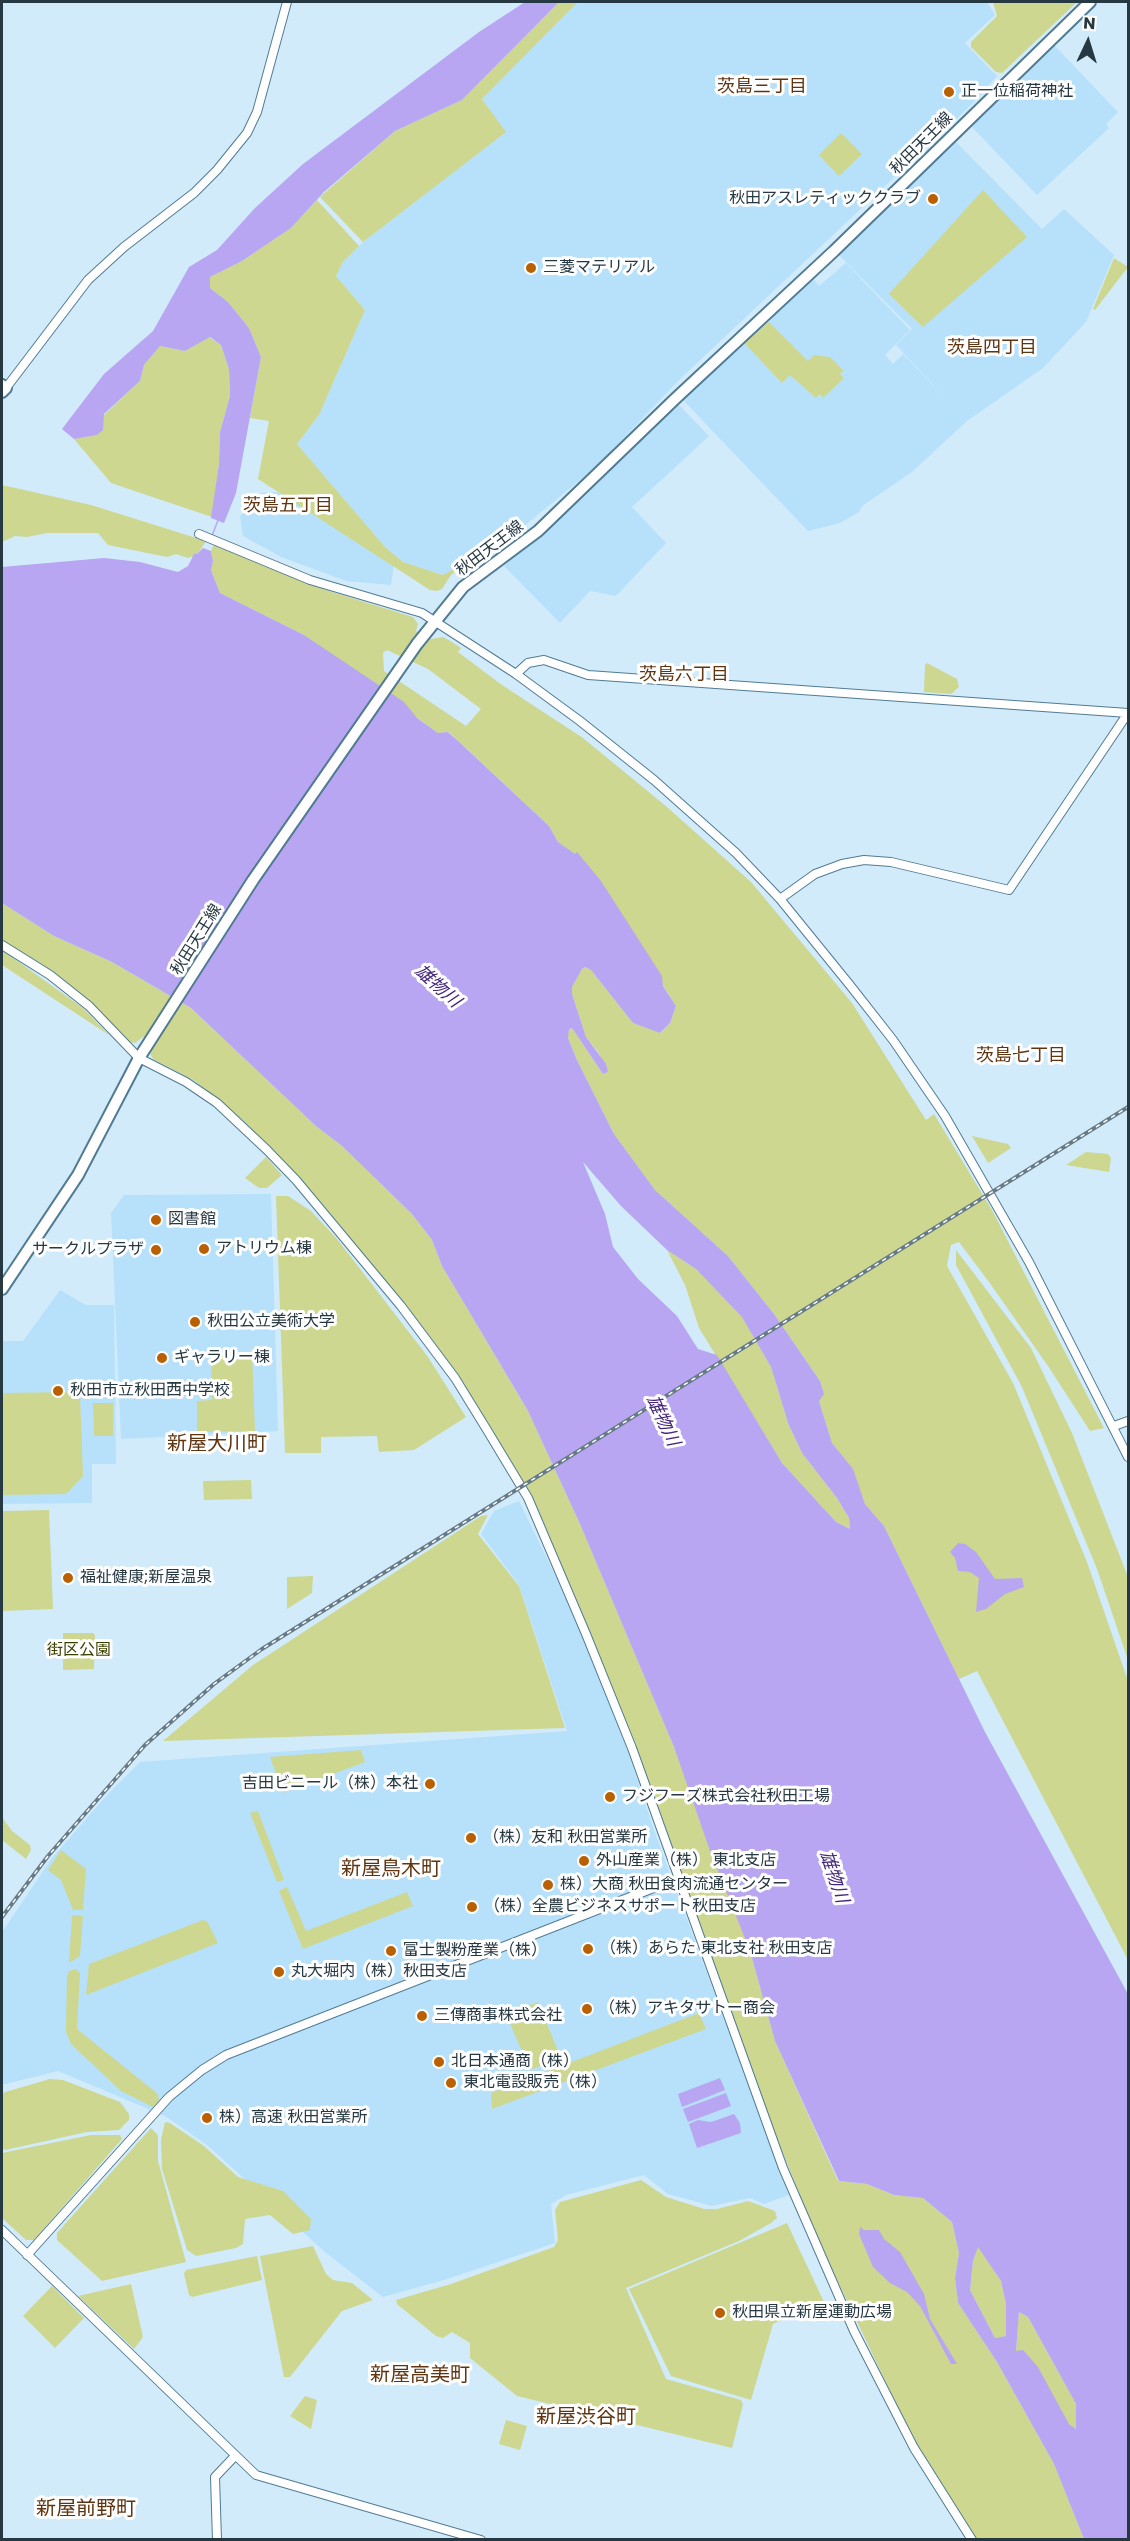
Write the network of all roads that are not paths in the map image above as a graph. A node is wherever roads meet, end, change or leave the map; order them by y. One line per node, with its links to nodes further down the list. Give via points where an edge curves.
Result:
1 (287, 2): 3 (street, via 257,112 247,133 194,193 88,280)
2 (1090, 2): 5 (main road, 秋田天王線, via 538,531 463,587)
3 (3, 388)
4 (199, 534): 5 (street, via 310,580 414,610)
5 (434, 622): 6 (street); 10 (main road, 秋田天王線, via 252,880)
6 (516, 674): 7 (street, via 528,663 544,660 588,675); 8 (street, via 678,800)
7 (1128, 713): 8 (street, via 1009,890 891,862 864,860 815,874)
8 (780, 899): 13 (street, via 893,1040 945,1116 1029,1262)
9 (2, 945): 10 (street, via 89,1006)
10 (139, 1058): 11 (main road, 秋田天王線, via 78,1175); 15 (street, via 217,1103 267,1150 374,1272 454,1378 528,1498 607,1686)
11 (2, 1289)
12 (1128, 1421): 13 (street)
13 (1114, 1426): 14 (street)
14 (1128, 1456)
15 (679, 1878): 17 (street, via 226,2055 169,2097); 21 (street, via 783,2168 854,2331 914,2448)
16 (2, 2230): 17 (street)
17 (27, 2255): 18 (street)
18 (235, 2456): 19 (street, via 215,2477); 20 (street, via 265,2479)
19 (217, 2540)
20 (481, 2540)
21 (972, 2540)

